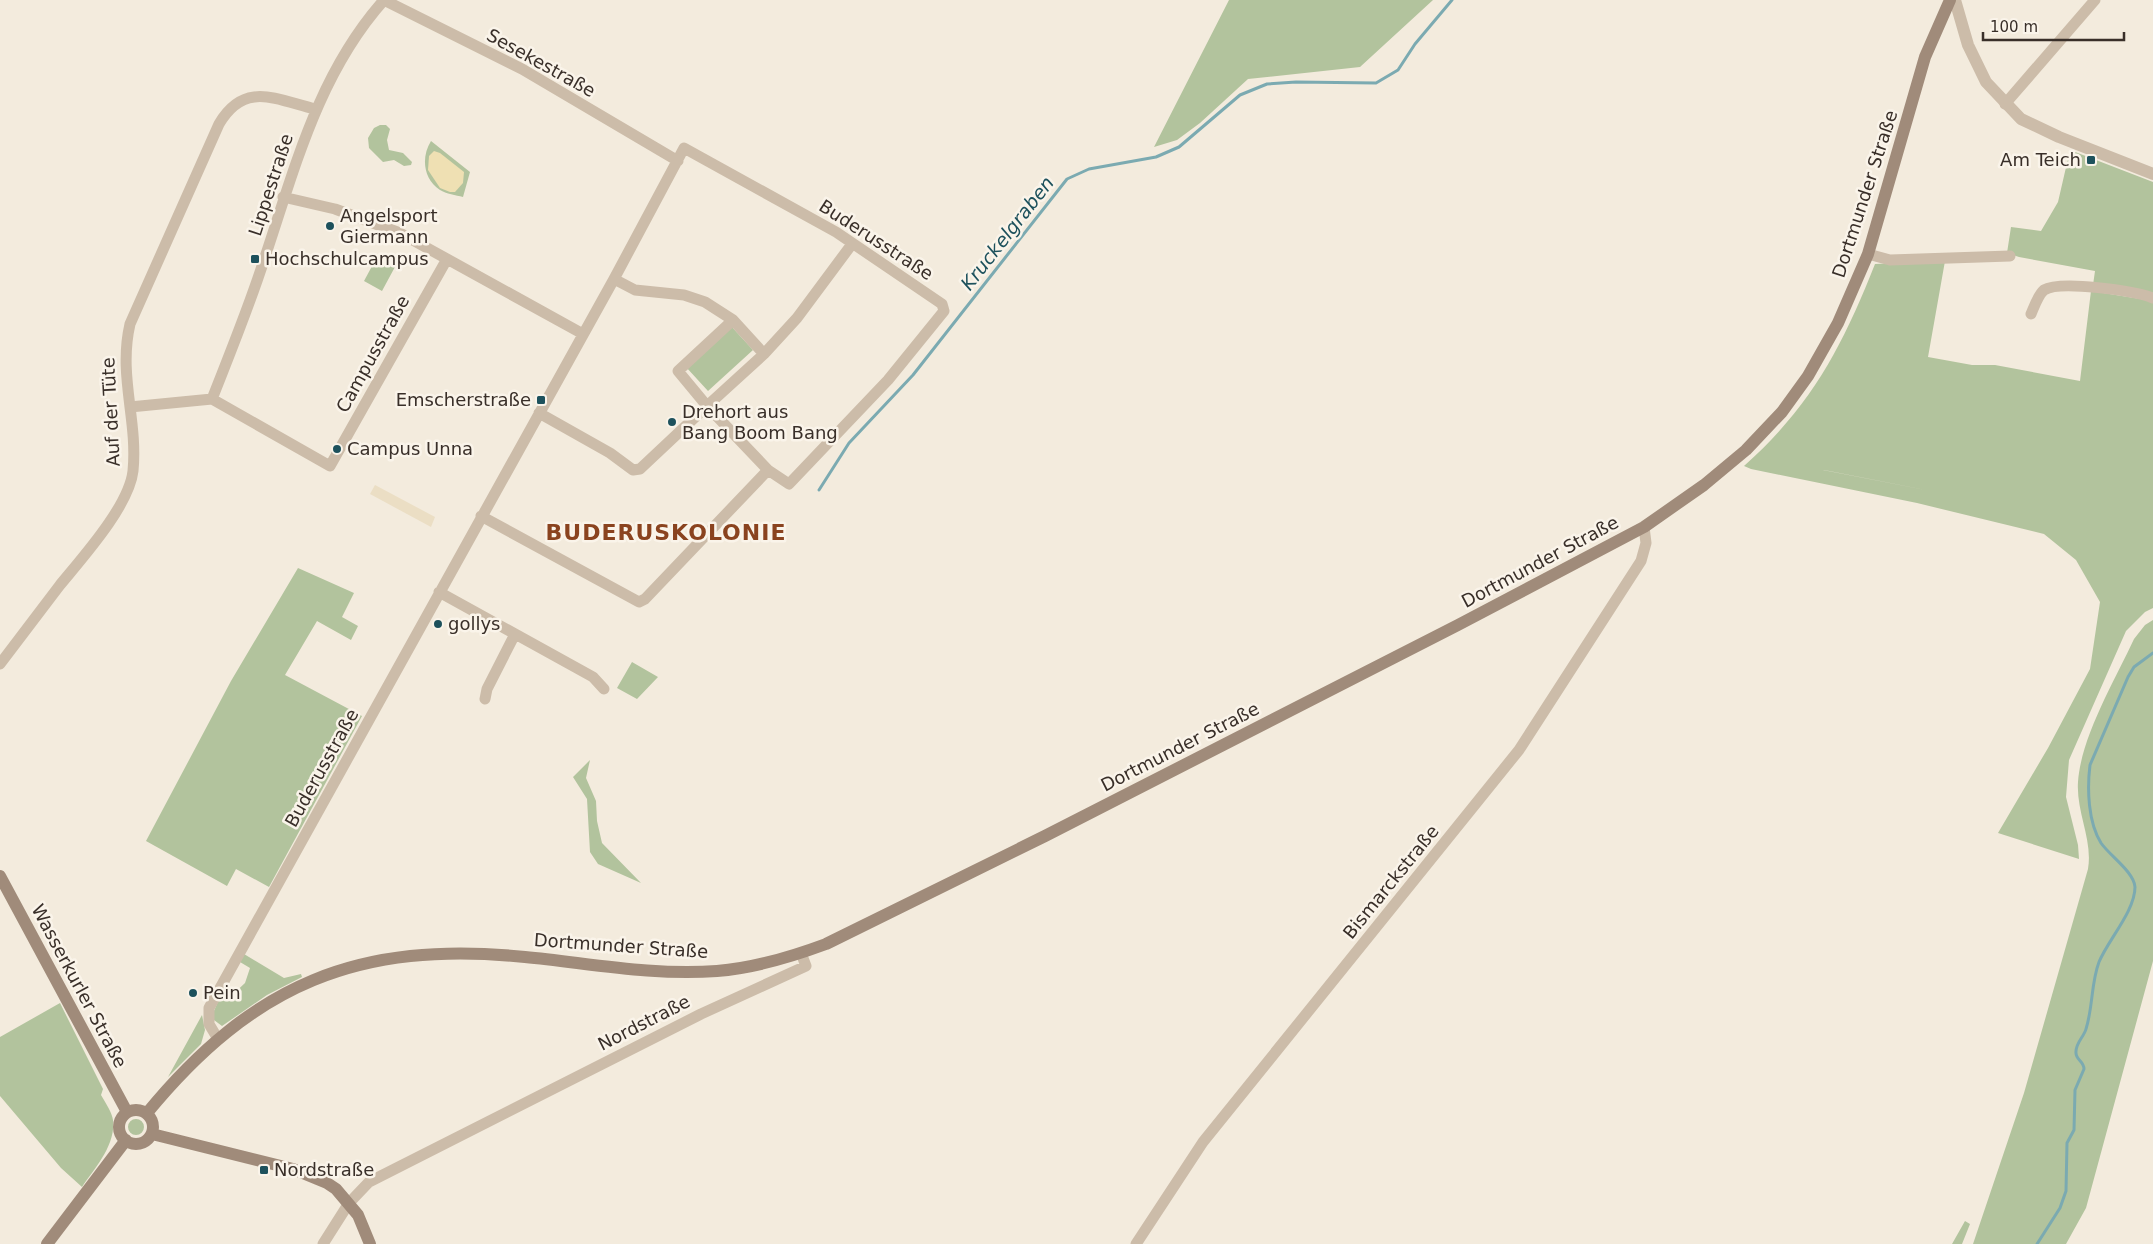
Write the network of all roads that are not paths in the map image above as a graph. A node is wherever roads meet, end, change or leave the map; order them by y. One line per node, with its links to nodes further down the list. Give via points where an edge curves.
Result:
1 (384, 0): 6 (street, Lippestraße, via 351,42); 7 (street, Sesekestraße, via 522,69)
2 (1950, 0): 11 (main road, Dortmunder Straße, via 1925,57)
3 (1955, 0): 5 (street, via 1976,63 1986,82)
4 (2095, 0): 5 (street)
5 (2005, 104): 8 (street, via 2021,119 2059,137)
6 (315, 109): 9 (street, Lippestraße); 22 (street, Auf der Tüte, via 263,96 241,100 226,112 130,324 125,361)
7 (678, 161): 10 (street, Buderusstraße, via 684,148); 14 (street, Buderusstraße)
8 (2153, 174)
9 (283, 197): 13 (street, via 336,209 400,233); 20 (street, Lippestraße, via 264,261)
10 (852, 244): 19 (street, via 797,318); 24 (street, Buderusstraße, via 942,304 944,311 888,380 789,484)
11 (1868, 254): 12 (street, via 1890,260); 26 (main road, Dortmunder Straße, via 1827,344 1782,412 1746,450 1704,485)
12 (2010, 256)
13 (447, 259): 18 (street); 20 (street, Campusstraße, via 330,466)
14 (614, 279): 17 (street, via 635,290 695,298); 18 (street, Buderusstraße)
15 (2153, 298): 16 (street, via 2071,285 2053,286 2042,292)
16 (2031, 314)
17 (732, 320): 19 (street); 21 (street, via 678,371)
18 (583, 334): 23 (street, Buderusstraße)
19 (764, 354): 21 (street)
20 (212, 399): 22 (street)
21 (707, 406): 23 (street, via 636,471); 24 (street)
22 (130, 407): 29 (street, Auf der Tüte, via 134,454 128,490 84,555)
23 (539, 413): 25 (street, Buderusstraße)
24 (768, 470): 25 (street, via 639,602)
25 (481, 516): 27 (street, Buderusstraße)
26 (1644, 527): 33 (main road, Dortmunder Straße, via 1458,626 1045,836 856,931); 43 (street, Bismarckstraße, via 1646,543 1641,561 1519,750 1203,1142)
27 (439, 592): 28 (street); 34 (street, Buderusstraße, via 209,1008 209,1024)
28 (515, 634): 30 (street, via 593,677); 31 (street, via 487,689)
29 (0, 664)
30 (604, 689)
31 (486, 699)
32 (0, 876): 35 (main road, Wasserkurler Straße)
33 (801, 953): 34 (main road, Dortmunder Straße, via 753,966 716,971 661,970 456,953 378,961 337,970 303,983 250,1014); 39 (street, Nordstraße, via 806,966 701,1014 369,1182)
34 (218, 1038): 36 (main road, Dortmunder Straße)
35 (127, 1112): 36 (main road, via 140,1110); 38 (main road, via 120,1122)
36 (147, 1113): 37 (main road, via 153,1122)
37 (152, 1134): 38 (main road, via 139,1143); 39 (main road, via 312,1176 336,1189)
38 (126, 1140): 40 (main road)
39 (348, 1202): 41 (street, Nordstraße); 42 (main road, via 358,1215)
40 (48, 1244)
41 (323, 1244)
42 (370, 1244)
43 (1136, 1244)

